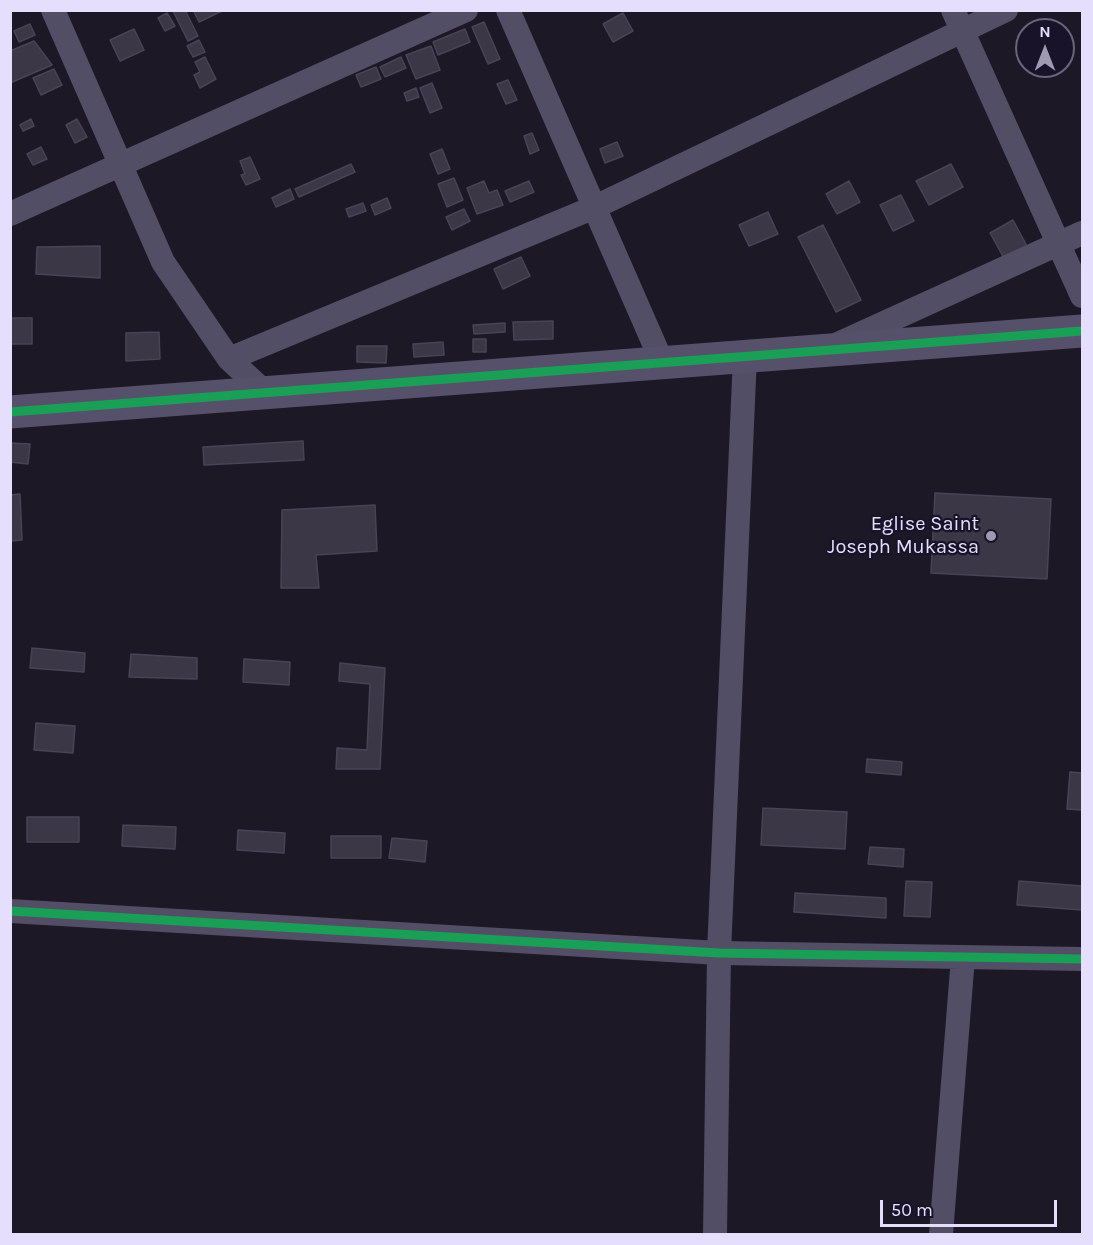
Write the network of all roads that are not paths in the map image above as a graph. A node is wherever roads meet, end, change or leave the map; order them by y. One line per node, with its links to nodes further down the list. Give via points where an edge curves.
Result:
1 (53, 10): 6 (street)
2 (466, 10): 6 (street)
3 (507, 10): 7 (street)
4 (1006, 10): 5 (street)
5 (958, 21): 7 (street); 10 (street)
6 (121, 165): 8 (street); 15 (street, via 163,262)
7 (595, 207): 15 (street); 16 (street)
8 (10, 214)
9 (1083, 233): 10 (street)
10 (1059, 243): 11 (street); 13 (street)
11 (1083, 296)
12 (1083, 331): 13 (street)
13 (825, 350): 14 (street)
14 (745, 356): 16 (street); 20 (street)
15 (229, 359): 17 (street)
16 (662, 362): 17 (street)
17 (267, 394): 18 (street)
18 (10, 412)
19 (10, 911): 20 (street)
20 (719, 953): 21 (street); 23 (street)
21 (963, 957): 22 (street); 24 (street)
22 (1083, 959)
23 (715, 1234)
24 (941, 1234)

